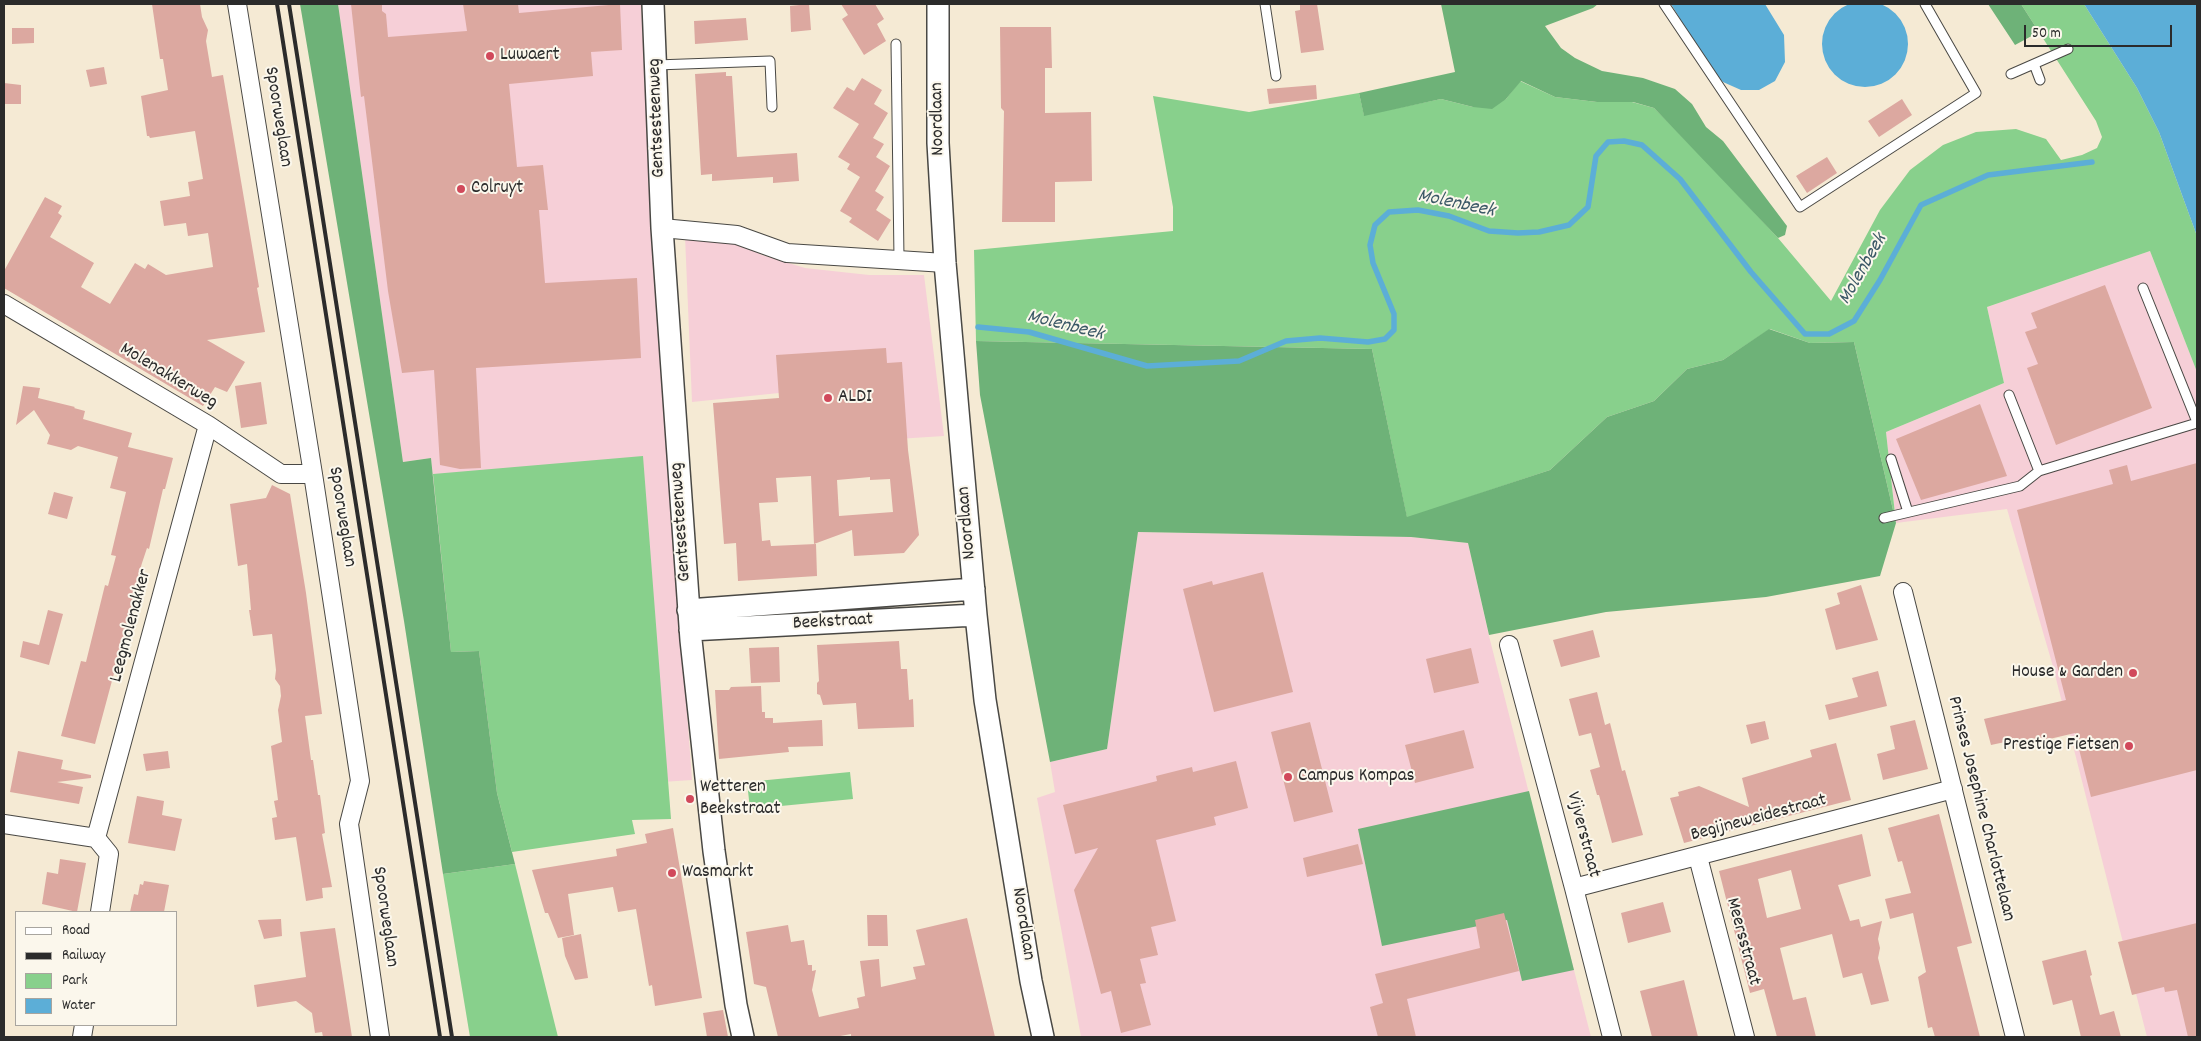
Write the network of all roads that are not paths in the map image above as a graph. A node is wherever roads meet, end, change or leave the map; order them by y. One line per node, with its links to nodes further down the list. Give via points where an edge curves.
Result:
1 (237, 4): 25 (street, Spoorweglaan)
2 (653, 4): 10 (street, Gentsesteenweg)
3 (938, 4): 17 (street, Noordlaan, via 938,143)
4 (1266, 4): 12 (lane)
5 (1664, 4): 6 (lane, via 1800,207 1976,92)
6 (1925, 4)
7 (896, 44): 16 (lane)
8 (2068, 49): 9 (lane)
9 (2034, 64): 11 (lane); 13 (lane)
10 (656, 65): 14 (lane, via 770,61); 15 (street, Gentsesteenweg)
11 (2011, 74)
12 (1276, 76)
13 (2040, 80)
14 (772, 107)
15 (662, 228): 16 (street, via 737,235 787,253); 31 (street, Gentsesteenweg)
16 (899, 258): 17 (street)
17 (945, 263): 28 (street, Noordlaan)
18 (2143, 288): 21 (lane)
19 (4, 304): 22 (street, Molenakkerweg)
20 (2009, 395): 24 (lane)
21 (2197, 423): 24 (lane)
22 (208, 425): 25 (street, Molenakkerweg, via 281,474); 35 (street, Leegmolenakker)
23 (1891, 459): 26 (lane)
24 (2039, 471): 26 (lane, via 2020,486)
25 (313, 474): 39 (street, Spoorweglaan, via 360,781 349,824)
26 (1908, 512): 27 (lane)
27 (1884, 518)
28 (974, 589): 30 (street, Noordlaan); 31 (street, Beekstraat)
29 (1903, 592): 33 (street, Prinses Josephine Charlottelaan)
30 (976, 615): 31 (street, Beekstraat); 41 (street, Noordlaan, via 985,700)
31 (689, 620): 40 (street, Gentsesteenweg, via 714,851)
32 (1508, 645): 37 (street, Vijverstraat)
33 (1953, 789): 36 (street, Begijneweidestraat); 44 (street, Prinses Josephine Charlottelaan)
34 (4, 824): 35 (street)
35 (96, 838): 38 (street, via 108,854)
36 (1698, 857): 37 (street, Begijneweidestraat); 43 (street, Meersstraat)
37 (1574, 888): 42 (street, Vijverstraat)
38 (100, 911)
39 (380, 1037)
40 (743, 1037)
41 (1042, 1037)
42 (1612, 1037)
43 (1745, 1037)
44 (2015, 1037)

